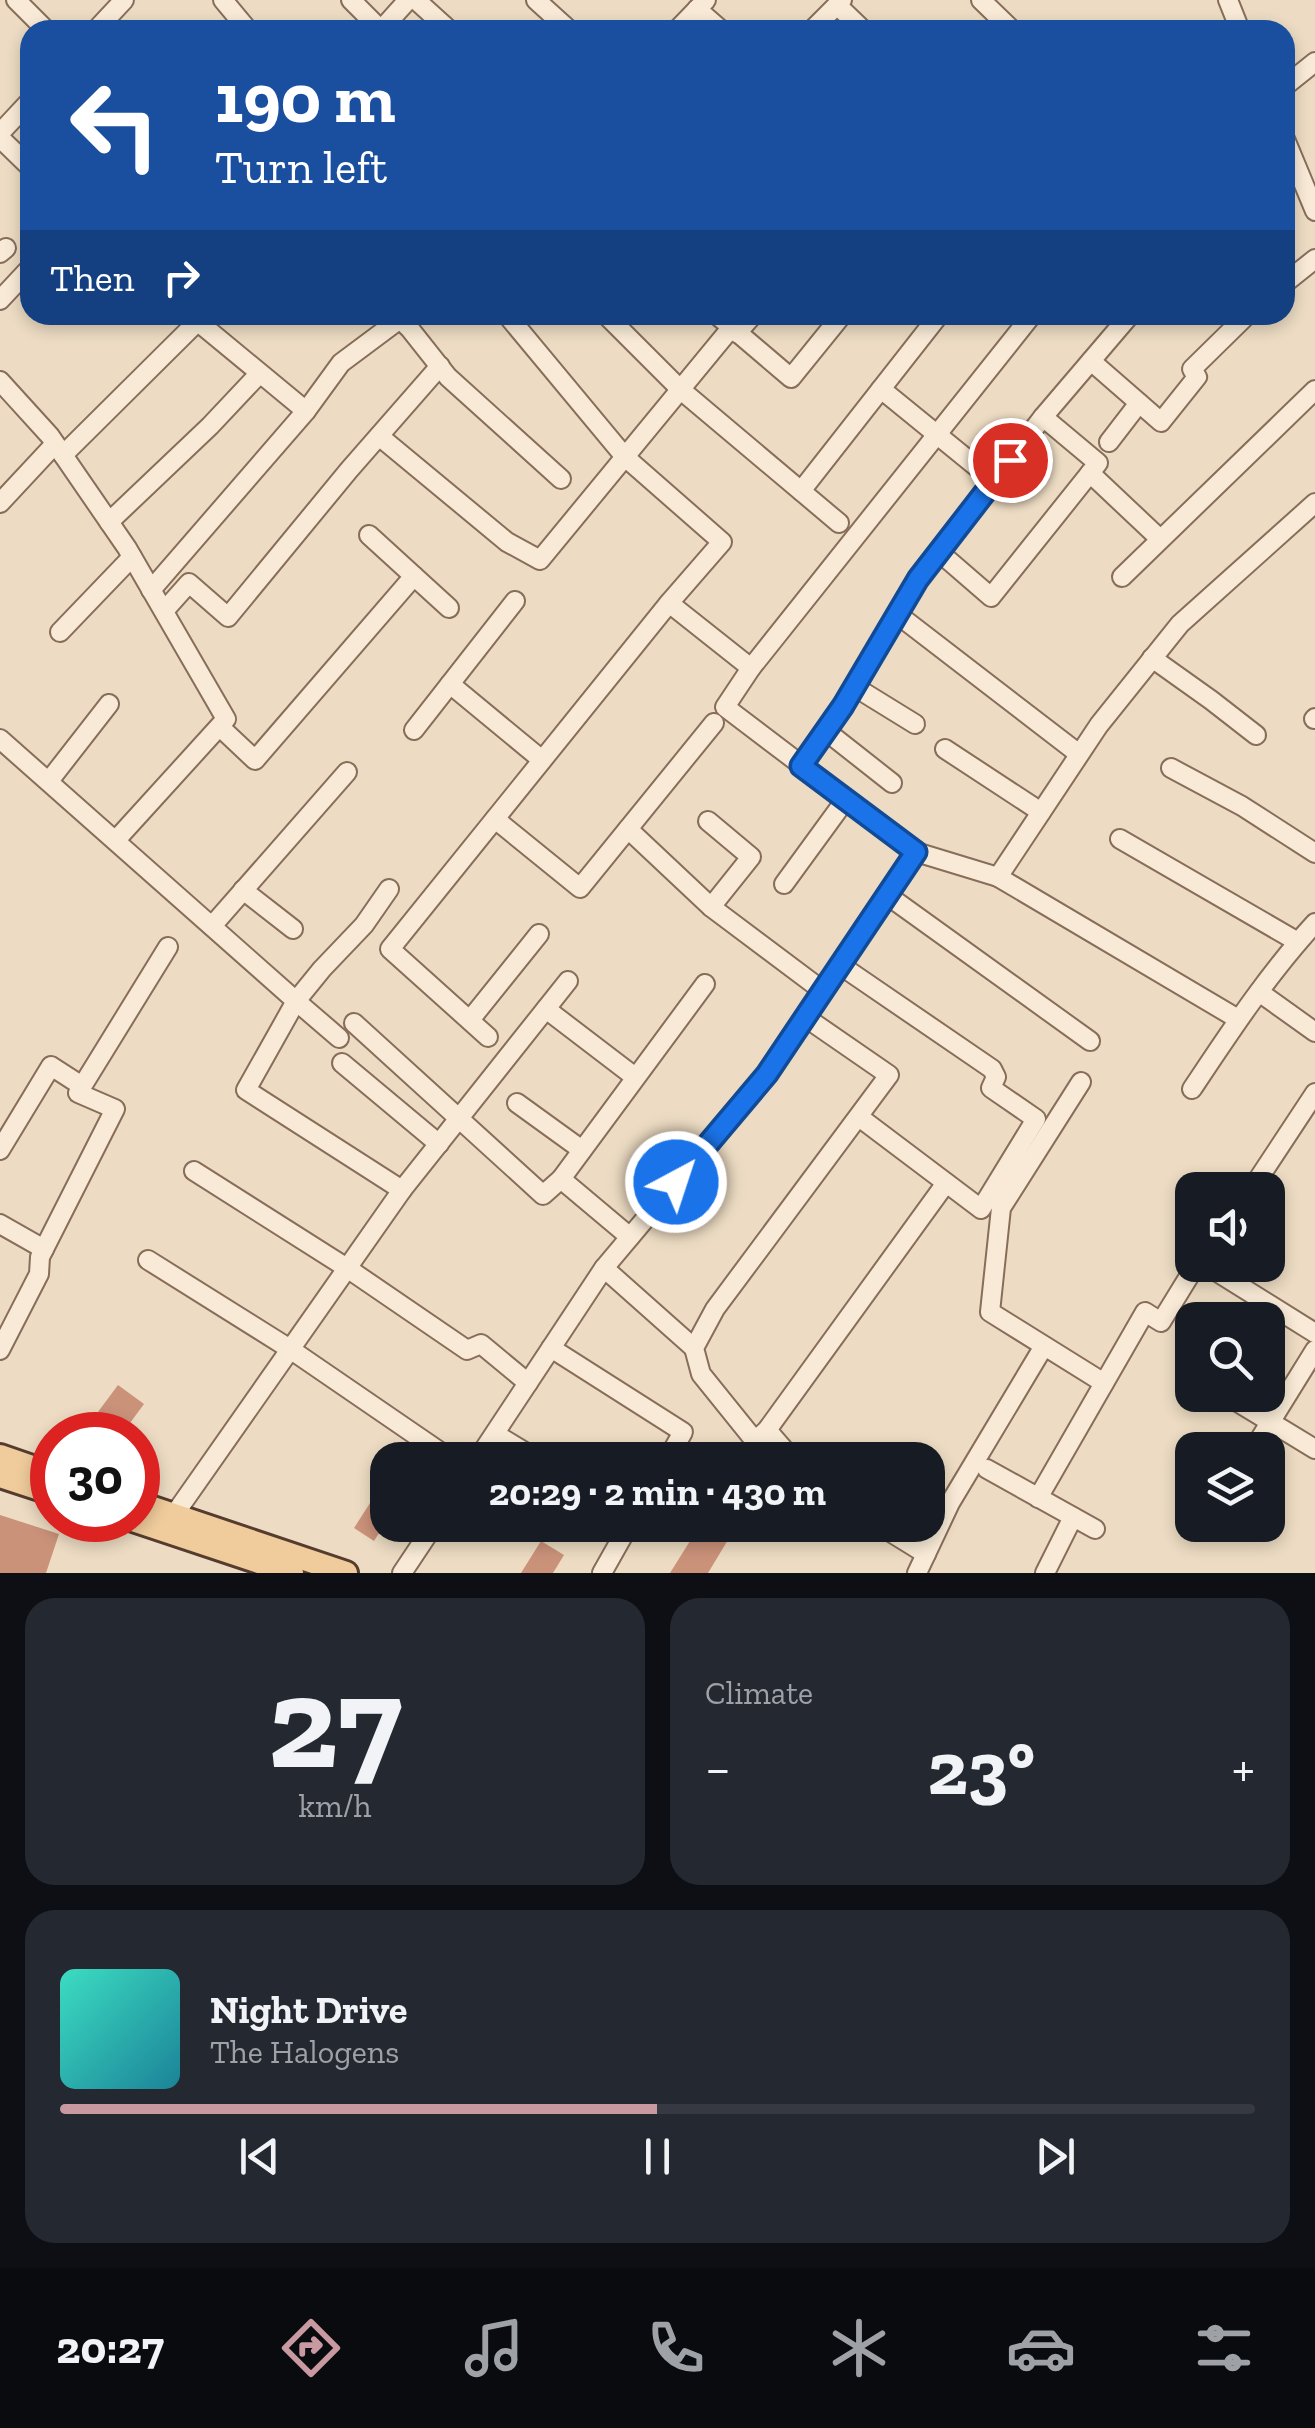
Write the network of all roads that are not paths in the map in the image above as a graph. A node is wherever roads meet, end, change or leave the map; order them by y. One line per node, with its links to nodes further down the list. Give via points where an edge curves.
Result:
1 (16, 0): 9 (street)
2 (223, 0): 10 (street)
3 (351, 0): 11 (street)
4 (412, 0): 12 (street); 13 (street)
5 (536, 0): 14 (street)
6 (677, 0): 8 (street)
7 (981, 0): 15 (street)
8 (699, 8)
9 (36, 20)
10 (240, 20)
11 (371, 20)
12 (391, 20)
13 (437, 20)
14 (558, 20)
15 (1002, 20)
16 (1315, 62): 17 (street)
17 (1295, 78)
18 (20, 113): 19 (street)
19 (0, 135): 20 (street)
20 (20, 156)
21 (1295, 163): 22 (street)
22 (1315, 211)
23 (1315, 259): 24 (street)
24 (1295, 275)
25 (20, 279): 26 (street)
26 (0, 300)
27 (187, 325): 54 (street)
28 (202, 325): 43 (street)
29 (398, 325): 49 (street, via 341,362)
30 (411, 325): 42 (street)
31 (515, 325): 55 (street)
32 (616, 325): 46 (street)
33 (727, 325): 40 (street)
34 (741, 325): 40 (street)
35 (834, 325): 40 (street, via 791,378)
36 (931, 325): 45 (street)
37 (1024, 325): 51 (street)
38 (1122, 325): 41 (street)
39 (1237, 325): 48 (street, via 1192,369 1197,377 1161,422)
40 (734, 331): 46 (street)
41 (1091, 361): 48 (street); 50 (street)
42 (440, 366): 52 (street); 57 (street)
43 (259, 374): 49 (street); 62 (street)
44 (0, 381): 54 (street)
45 (881, 389): 51 (street); 59 (street)
46 (680, 390): 55 (street); 59 (street)
47 (1315, 390): 65 (street)
48 (1139, 403): 53 (street)
49 (306, 412): 70 (street)
50 (1043, 417): 56 (street, via 1098,463); 58 (street)
51 (937, 435): 58 (street); 78 (street)
52 (378, 436): 55 (street, via 508,542 540,560); 74 (street, via 228,617 189,583)
53 (1109, 442)
54 (59, 450): 60 (street); 62 (street)
55 (625, 457): 72 (street, via 722,542)
56 (1090, 474): 65 (street); 66 (street, via 990,597)
57 (561, 479)
58 (994, 481): 66 (street)
59 (801, 491): 63 (street)
60 (0, 503)
61 (1315, 503): 77 (street, via 1180,624)
62 (109, 522): 67 (street)
63 (839, 523)
64 (369, 535): 68 (street)
65 (1160, 539): 69 (street)
66 (939, 552): 75 (street)
67 (132, 557): 70 (street); 76 (street)
68 (414, 576): 73 (street); 84 (street, via 256,760)
69 (1122, 577)
70 (152, 590): 74 (street)
71 (515, 601): 79 (street)
72 (669, 603): 78 (street); 91 (street)
73 (449, 608)
74 (164, 611): 84 (street, via 226,720)
75 (897, 614): 80 (street); 90 (street)
76 (60, 632)
77 (1152, 658): 87 (street); 90 (street)
78 (751, 668): 92 (street, via 725,706)
79 (450, 684): 85 (street); 91 (street)
80 (855, 686): 83 (street); 86 (street)
81 (109, 704): 95 (street)
82 (714, 722): 101 (street)
83 (915, 724)
84 (220, 727): 103 (street)
85 (414, 730)
86 (826, 731): 92 (street); 96 (street)
87 (1256, 736)
88 (0, 739): 95 (street)
89 (946, 749): 98 (street)
90 (1080, 754): 98 (street)
91 (542, 760): 99 (street)
92 (801, 766): 97 (street)
93 (1171, 768): 105 (street)
94 (347, 772): 108 (street)
95 (49, 781): 103 (street)
96 (892, 783)
97 (846, 799): 104 (street); 107 (street)
98 (1042, 812): 106 (street)
99 (495, 820): 101 (street, via 580,888); 127 (street, via 390,949)
100 (708, 821): 111 (street, via 752,857)
101 (628, 829): 111 (street)
102 (1120, 839): 116 (street)
103 (116, 840): 113 (street)
104 (916, 852): 106 (street); 110 (street)
105 (1315, 854)
106 (998, 877): 126 (street)
107 (784, 884)
108 (243, 890): 113 (street); 114 (street)
109 (389, 890): 123 (street)
110 (887, 895): 118 (street); 132 (street)
111 (711, 907): 121 (street)
112 (1315, 924): 116 (street)
113 (212, 926): 123 (street)
114 (293, 930)
115 (539, 934): 127 (street)
116 (1298, 942): 122 (street)
117 (168, 947): 136 (street)
118 (840, 965): 121 (street); 148 (street, via 992,1068 991,1088 1036,1119 981,1208)
119 (568, 981): 124 (street)
120 (705, 984): 134 (street)
121 (822, 991): 125 (street)
122 (1259, 992): 126 (street); 129 (street)
123 (296, 1001): 131 (street); 149 (street, via 246,1090)
124 (546, 1010): 134 (street); 141 (street)
125 (805, 1017): 140 (street, via 889,1075); 151 (street, via 767,1074)
126 (1238, 1019): 137 (street)
127 (470, 1020): 130 (street)
128 (354, 1023): 141 (street)
129 (1315, 1032)
130 (488, 1037)
131 (339, 1038)
132 (1090, 1042)
133 (342, 1063): 142 (street)
134 (635, 1077): 144 (street)
135 (1081, 1082): 159 (street, via 1001,1208 990,1312)
136 (82, 1086): 143 (street, via 51,1066); 152 (street, via 78,1093 114,1108)
137 (1192, 1089)
138 (1315, 1093): 146 (street)
139 (518, 1104): 144 (street)
140 (858, 1117): 148 (street); 161 (street, via 715,1309)
141 (458, 1119): 142 (street); 147 (street, via 543,1195)
142 (439, 1144): 149 (street)
143 (0, 1150)
144 (582, 1150): 147 (street)
145 (194, 1170): 154 (street)
146 (1264, 1172)
147 (561, 1179): 151 (street)
148 (946, 1183): 169 (street)
149 (402, 1190): 154 (street)
150 (0, 1224): 152 (street)
151 (630, 1237): 155 (street)
152 (44, 1248): 163 (street)
153 (148, 1260): 162 (street)
154 (347, 1268): 162 (street); 165 (street, via 467,1350 480,1344)
155 (604, 1268): 160 (street); 161 (street)
156 (1186, 1282): 166 (street, via 1161,1322 1146,1312)
157 (1233, 1282): 158 (street)
158 (1315, 1333)
159 (1044, 1346): 166 (street); 192 (street)
160 (551, 1348): 165 (street); 175 (street, via 683,1432)
161 (694, 1348): 169 (street, via 701,1374 755,1441)
162 (290, 1349): 172 (street); 185 (street)
163 (0, 1350)
164 (1315, 1350): 168 (street)
165 (528, 1383): 171 (street)
166 (1104, 1383): 183 (street)
167 (1254, 1412): 168 (street)
168 (1270, 1422): 170 (street); 177 (street)
169 (767, 1430): 176 (street)
170 (1264, 1432)
171 (495, 1434): 173 (street); 174 (street)
172 (426, 1442)
173 (489, 1442)
174 (508, 1442)
175 (677, 1442)
176 (777, 1442)
177 (1315, 1449)
178 (0, 1456): 179 (main road)
179 (30, 1466)
180 (987, 1469): 183 (street)
181 (0, 1476): 182 (main road)
182 (30, 1486)
183 (1038, 1498): 186 (street)
184 (160, 1510): 185 (main road)
185 (174, 1515): 194 (main road)
186 (1073, 1516): 188 (street); 198 (street)
187 (160, 1529): 193 (main road)
188 (1095, 1529)
189 (423, 1542): 195 (street)
190 (619, 1542): 196 (street)
191 (907, 1542): 192 (street)
192 (926, 1554): 197 (street)
193 (292, 1573)
194 (346, 1573)
195 (402, 1573)
196 (602, 1573)
197 (918, 1573)
198 (1045, 1573)

